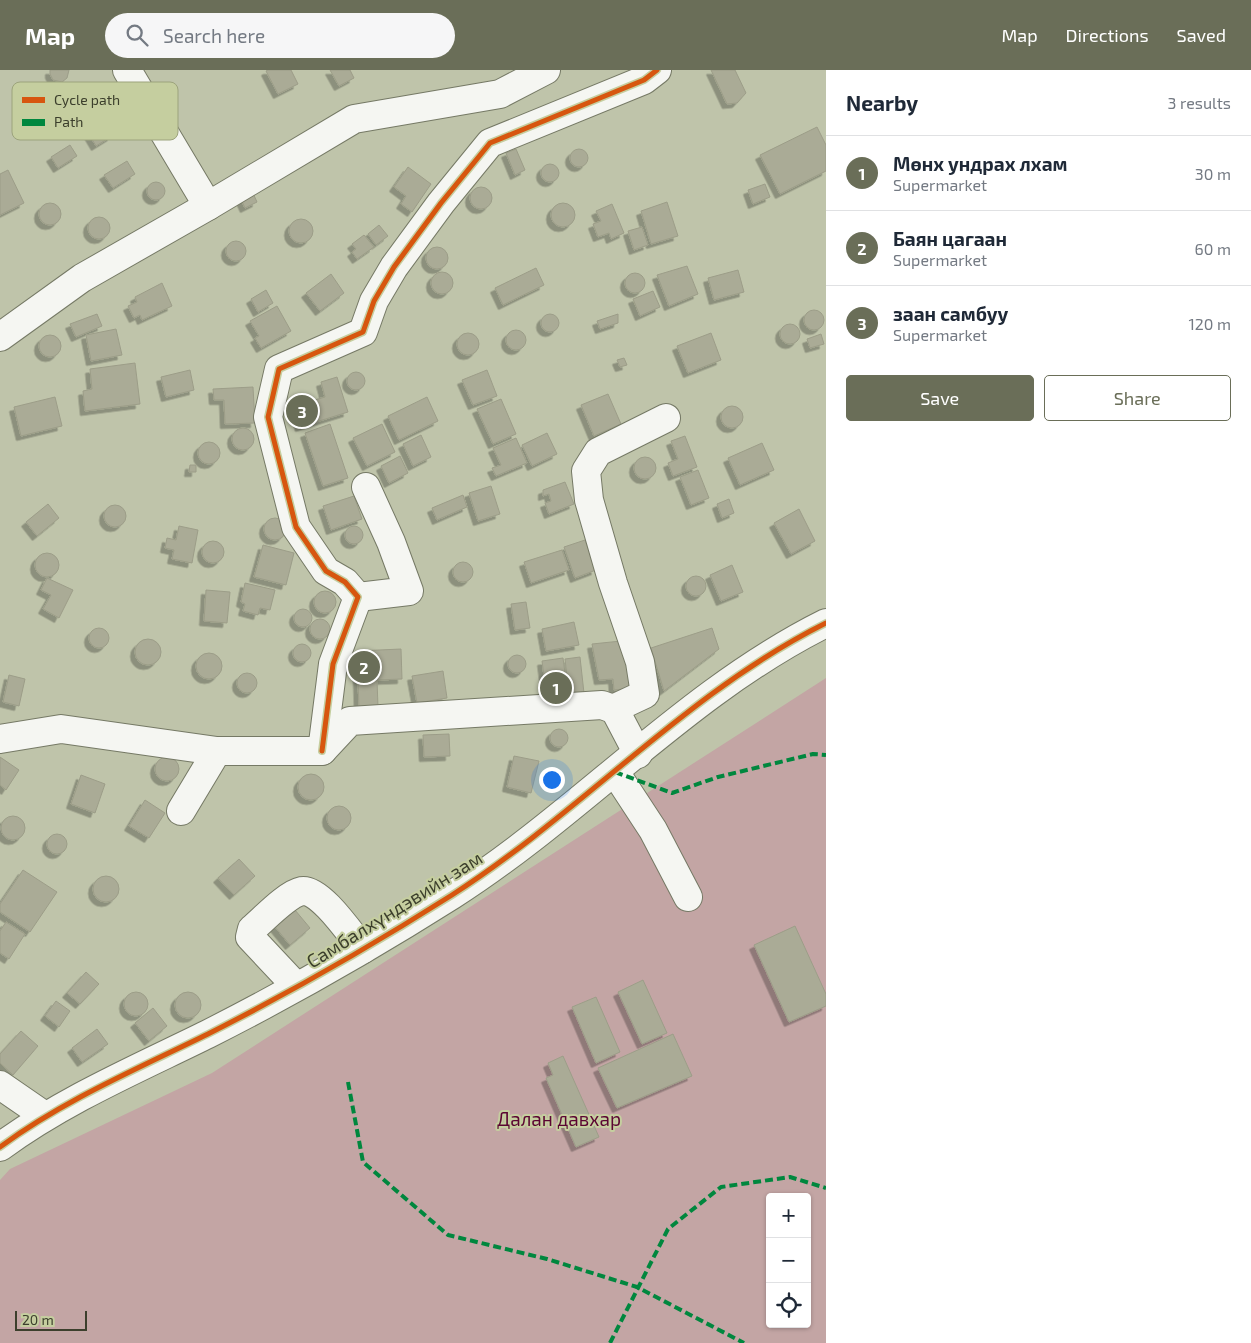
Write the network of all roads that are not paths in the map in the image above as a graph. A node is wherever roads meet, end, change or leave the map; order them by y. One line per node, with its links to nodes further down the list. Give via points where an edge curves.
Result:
1 (127, 70): 4 (street)
2 (546, 70): 6 (street, via 500,94 354,119)
3 (657, 70): 10 (street, via 644,80 490,143 394,267 374,300 363,332 280,369 268,416 296,526 326,571 346,582)
4 (134, 82)
5 (169, 140): 6 (street)
6 (208, 206): 7 (street, via 82,278)
7 (0, 337)
8 (666, 418): 12 (street, via 598,452 586,471 589,500 640,662 645,694)
9 (366, 487): 10 (street, via 409,591)
10 (358, 598): 14 (street, via 333,664)
11 (826, 623): 16 (street, Самбалхүндэвийн зам, via 735,676)
12 (613, 709): 14 (street, via 602,705 350,721); 16 (street)
13 (0, 739): 15 (street, via 61,729)
14 (322, 751): 15 (street)
15 (217, 752): 18 (street)
16 (638, 754): 17 (street, Самбалхүндэвийн зам)
17 (615, 772): 19 (street, via 653,830); 20 (street, Самбалхүндэвийн зам, via 463,888)
18 (181, 812)
19 (688, 897)
20 (363, 949): 21 (street, Самбалхүндэвийн зам); 21 (street, via 323,901 301,891 252,930 250,937)
21 (296, 986): 23 (street, Самбалхүндэвийн зам)
22 (0, 1085): 23 (street)
23 (45, 1116): 24 (street, Самбалхүндэвийн зам)
24 (0, 1147)

